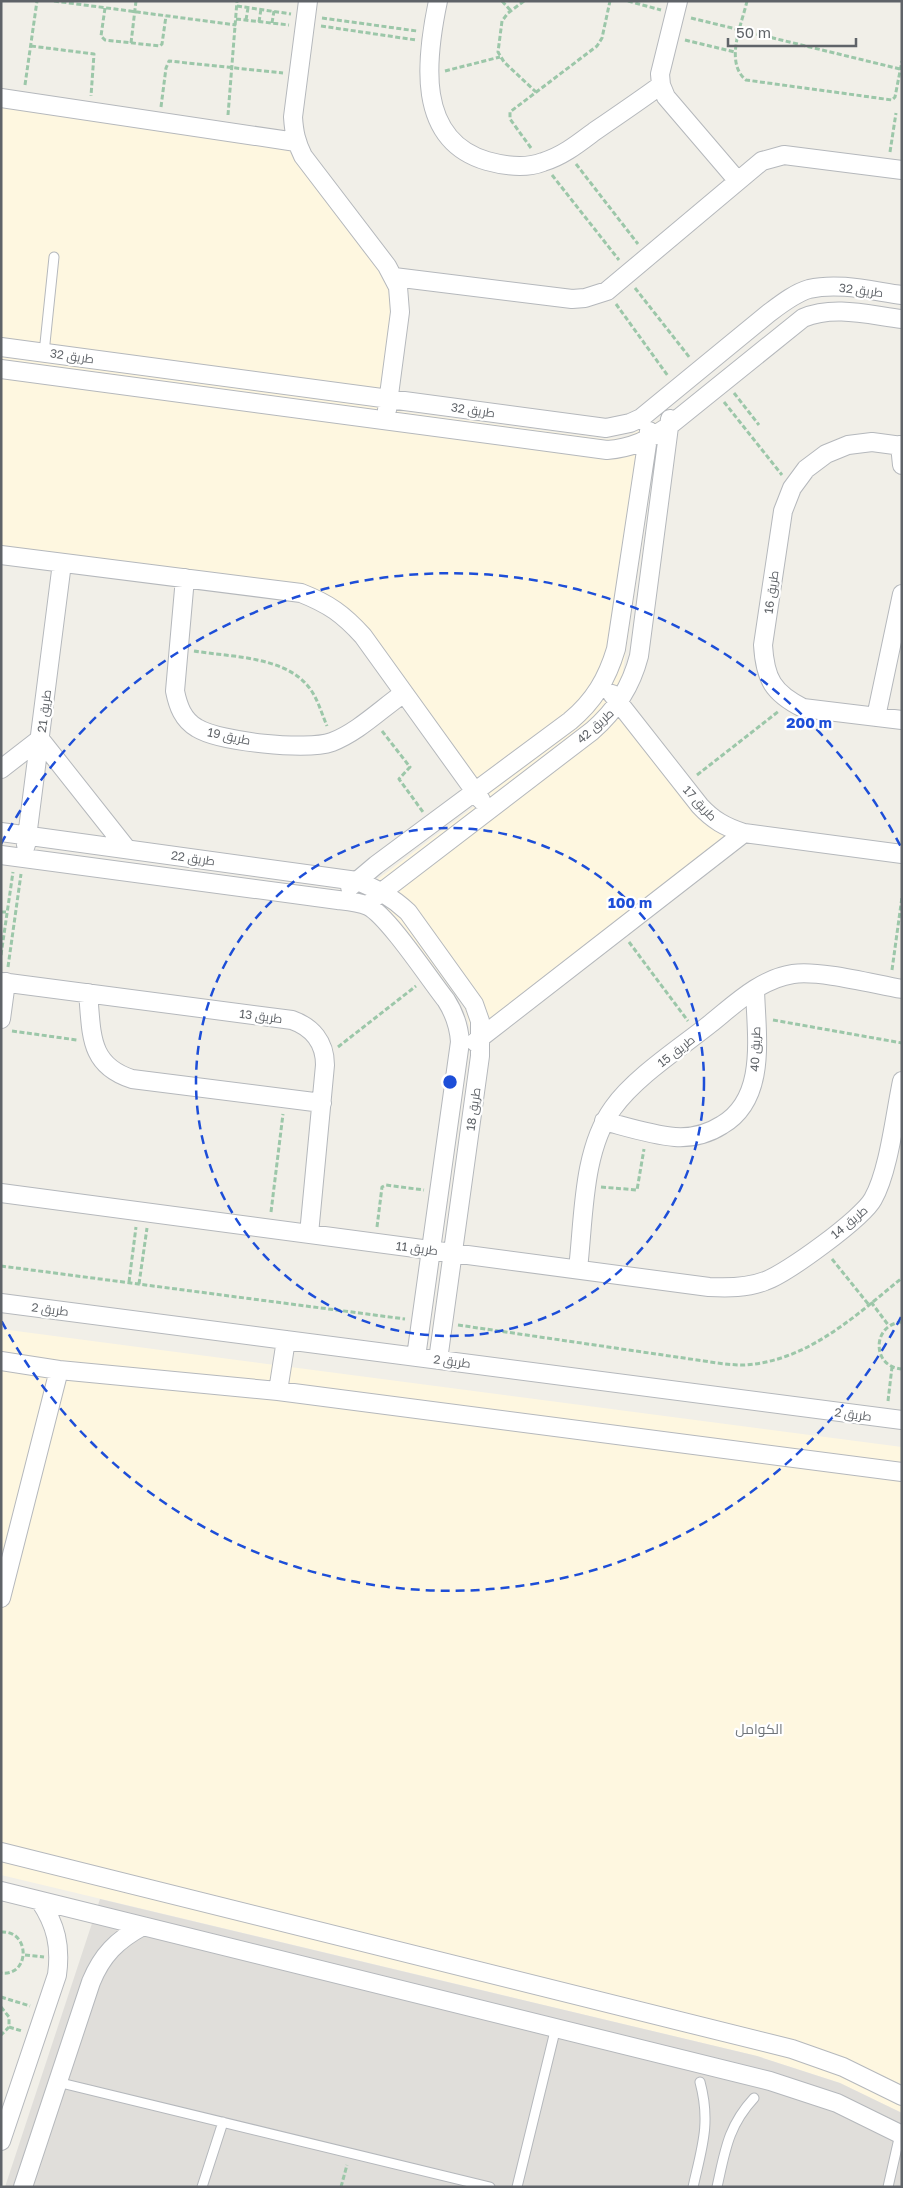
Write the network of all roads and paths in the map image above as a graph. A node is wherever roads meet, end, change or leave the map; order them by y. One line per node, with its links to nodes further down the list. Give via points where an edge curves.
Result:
1 (38, 1): 29 (path)
2 (54, 1): 12 (path)
3 (136, 1): 17 (path)
4 (237, 1): 10 (path)
5 (438, 1): 27 (street)
6 (502, 1): 16 (path)
7 (524, 1): 16 (path)
8 (628, 1): 11 (path)
9 (747, 1): 25 (path)
10 (237, 6): 13 (path); 20 (path)
11 (676, 7): 25 (path); 26 (street)
12 (105, 8): 17 (path); 28 (path, via 101,38)
13 (248, 8): 14 (path); 21 (path)
14 (261, 10): 15 (path); 22 (path)
15 (274, 11): 19 (path); 23 (path)
16 (511, 11): 31 (path, via 502,21)
17 (135, 12): 18 (path); 28 (path)
18 (166, 16): 24 (path); 28 (path, via 161,45)
19 (306, 17): 23 (path); 27 (path); 27 (path); 35 (street)
20 (236, 19): 21 (path); 24 (path)
21 (246, 20): 22 (path)
22 (260, 22): 23 (path)
23 (272, 23)
24 (236, 25): 33 (path)
25 (740, 30): 30 (path); 34 (path)
26 (669, 37): 30 (path); 37 (street, via 660,74)
27 (433, 38): 36 (street)
28 (132, 43)
29 (31, 46): 40 (path); 41 (path, via 94,54)
30 (735, 52): 34 (path, via 742,77 748,81 891,100 895,97)
31 (500, 57): 36 (path); 38 (path)
32 (902, 61): 34 (path)
33 (232, 68): 35 (path); 43 (path, via 169,61); 44 (path)
34 (900, 69)
35 (298, 75): 45 (street, via 293,117)
36 (428, 75): 46 (street, via 432,106 439,122 448,136 475,156 501,165 521,166 542,163)
37 (661, 85): 46 (street); 48 (street, via 666,97)
38 (536, 92)
39 (1, 98): 40 (street)
40 (22, 101): 41 (street)
41 (89, 111): 43 (street)
42 (896, 113): 47 (path)
43 (160, 121): 44 (street)
44 (226, 131): 45 (street)
45 (296, 142): 52 (street, via 303,156)
46 (566, 152): 49 (path)
47 (895, 169): 48 (street, via 784,156 762,161)
48 (738, 180): 49 (street)
49 (648, 256): 51 (street)
50 (54, 257): 57 (lane)
51 (626, 276): 53 (street); 59 (path)
52 (394, 277): 53 (street, via 572,299); 62 (street, via 400,312)
53 (607, 291): 61 (path)
54 (902, 295): 59 (street, طريق 32, via 831,286 808,290 769,313)
55 (902, 320): 60 (street, طريق 32, via 842,312 816,313 792,326)
56 (1, 347): 57 (street, طريق 32)
57 (44, 353): 62 (street, طريق 32)
58 (1, 369): 64 (street, طريق 32)
59 (699, 370): 61 (street, طريق 32)
60 (719, 385): 65 (path); 66 (street, طريق 32); 70 (path)
61 (675, 390): 63 (street, طريق 32); 66 (street, طريق 42)
62 (388, 398): 63 (street, طريق 32, via 606,428 630,424); 64 (street)
63 (653, 408): 67 (street, طريق 42)
64 (386, 421): 67 (street, طريق 32, via 607,450 622,449)
65 (759, 425)
66 (669, 426): 67 (street, طريق 32); 79 (street, طريق 42, via 640,656)
67 (648, 440): 76 (street, طريق 42, via 616,649)
68 (901, 446): 69 (street); 70 (street, طريق 16, via 872,442 848,445 826,454 806,469)
69 (902, 465)
70 (792, 488): 78 (street, طريق 16, via 783,511 763,645 764,665 772,684)
71 (1, 555): 72 (street)
72 (62, 563): 73 (street); 83 (street, طريق 21)
73 (185, 578): 75 (street, طريق 19); 77 (street, via 301,593 325,602 346,617)
74 (902, 594): 81 (street)
75 (179, 649): 84 (path, via 270,663 296,674 315,696); 84 (street, طريق 19, via 175,691 178,706 198,729 270,744 318,746)
76 (603, 683): 79 (street, طريق 17); 87 (street, طريق 42, via 583,710 570,721)
77 (404, 692): 80 (street, طريق 19); 87 (street)
78 (791, 702): 81 (street, طريق 16, via 803,708); 86 (path)
79 (619, 703): 86 (street, طريق 17); 88 (street, طريق 42, via 592,731)
80 (372, 716): 84 (street, طريق 19); 89 (path, via 410,767 399,779)
81 (876, 717): 82 (street, طريق 16)
82 (902, 720)
83 (40, 739): 85 (street); 92 (street, طريق 21); 93 (street)
84 (334, 741)
85 (1, 769)
86 (684, 786): 91 (street, طريق 17, via 712,819 726,828)
87 (475, 791): 88 (street); 89 (street, طريق 42)
88 (489, 810): 97 (street, طريق 42)
89 (432, 823): 96 (street, طريق 42)
90 (1, 832): 92 (street, طريق 22)
91 (744, 833): 94 (street, طريق 17); 103 (street)
92 (28, 835): 93 (street, طريق 22); 95 (street, طريق 21)
93 (126, 849): 96 (street, طريق 22)
94 (902, 854)
95 (13, 857): 99 (street, طريق 22); 102 (path); 106 (path)
96 (356, 881): 97 (street, طريق 22); 99 (street, طريق 42)
97 (383, 891): 100 (street, طريق 42); 113 (street, طريق 18, via 408,912 474,1004)
98 (902, 897): 107 (path)
99 (338, 900): 100 (street, طريق 22)
100 (366, 905): 105 (street, طريق 18, via 387,923)
101 (1, 912): 102 (path)
102 (7, 912): 104 (path)
103 (620, 929): 112 (path); 113 (street)
104 (1, 955)
105 (428, 977): 116 (path); 117 (street, طريق 18, via 454,1013 459,1035)
106 (4, 982): 109 (street, طريق 13); 111 (street)
107 (896, 988): 108 (street, طريق 15, via 802,973 781,976)
108 (754, 989): 110 (street, طريق 40); 112 (street, طريق 15)
109 (88, 993): 114 (street); 116 (street, طريق 13, via 292,1020 311,1029 318,1037)
110 (756, 1017): 115 (path); 122 (street, طريق 40, via 756,1066 752,1087 743,1106 730,1120 713,1131 694,1136 674,1137)
111 (6, 1025): 114 (path)
112 (698, 1034): 121 (street, طريق 15, via 635,1083)
113 (481, 1037): 117 (street); 132 (street, طريق 18)
114 (93, 1042): 119 (street, via 106,1066 118,1075)
115 (902, 1044)
116 (325, 1057): 120 (street, طريق 13)
117 (456, 1057): 124 (street, طريق 18)
118 (902, 1081): 130 (street, طريق 14, via 881,1180 873,1200 862,1214)
119 (284, 1099): 120 (street); 127 (path)
120 (322, 1103): 128 (street, طريق 13)
121 (604, 1121): 122 (street, طريق 40); 123 (street, طريق 15, via 595,1143)
122 (647, 1131): 123 (path, via 637,1190)
123 (587, 1186): 134 (street, طريق 15)
124 (438, 1191): 129 (path, via 382,1187); 131 (street, طريق 18)
125 (1, 1193): 126 (street, طريق 11)
126 (143, 1212): 127 (street, طريق 11); 136 (path); 137 (path)
127 (270, 1228): 128 (street, طريق 11)
128 (308, 1234): 129 (street, طريق 11)
129 (375, 1242): 131 (street, طريق 11)
130 (821, 1245): 134 (street, طريق 11, via 765,1281 728,1288); 139 (path)
131 (430, 1250): 132 (street, طريق 11); 140 (street, طريق 18)
132 (453, 1252): 134 (street, طريق 11); 142 (street, طريق 18)
133 (1, 1266): 136 (path)
134 (578, 1269)
135 (902, 1278): 139 (path)
136 (129, 1283): 137 (path)
137 (139, 1284): 140 (path)
138 (1, 1303): 144 (street, طريق 2)
139 (870, 1304): 142 (path, via 812,1345 777,1360 742,1365); 143 (path)
140 (420, 1321): 145 (street, طريق 18)
141 (902, 1322): 143 (path)
142 (443, 1323): 146 (street, طريق 18)
143 (889, 1326): 148 (path, via 881,1335 878,1347 882,1359)
144 (286, 1340): 145 (street, طريق 2); 151 (street)
145 (416, 1357): 146 (street, طريق 2)
146 (438, 1360): 152 (street, طريق 2)
147 (1, 1361): 150 (street)
148 (892, 1367): 149 (path); 152 (path)
149 (902, 1369)
150 (59, 1370): 151 (street); 154 (street)
151 (278, 1391): 153 (street)
152 (894, 1419)
153 (902, 1472)
154 (1, 1598)
155 (1, 1852): 168 (street, via 792,2049 843,2067)
156 (1, 1891): 157 (street)
157 (40, 1901): 158 (street); 163 (street, via 58,1938 59,1958)
158 (142, 1926): 164 (street); 166 (street, via 110,1948 98,1964)
159 (1, 1932): 160 (path, via 17,1936 23,1945 24,1955 14,1971)
160 (1, 1973)
161 (1, 1997): 163 (path)
162 (1, 2008): 165 (path, via 9,2017 9,2027)
163 (45, 2011): 172 (street)
164 (556, 2027): 171 (street, via 770,2081 837,2103); 178 (lane)
165 (1, 2035)
166 (57, 2082): 170 (lane); 174 (street)
167 (700, 2082): 179 (lane, via 705,2098 706,2130)
168 (902, 2096)
169 (754, 2098): 180 (lane, via 728,2136)
170 (223, 2122): 173 (lane); 175 (lane)
171 (901, 2134): 181 (lane)
172 (1, 2141)
173 (350, 2152): 176 (path); 177 (lane)
174 (23, 2187)
175 (202, 2187)
176 (342, 2187)
177 (490, 2187)
178 (517, 2187)
179 (693, 2187)
180 (717, 2187)
181 (888, 2187)

